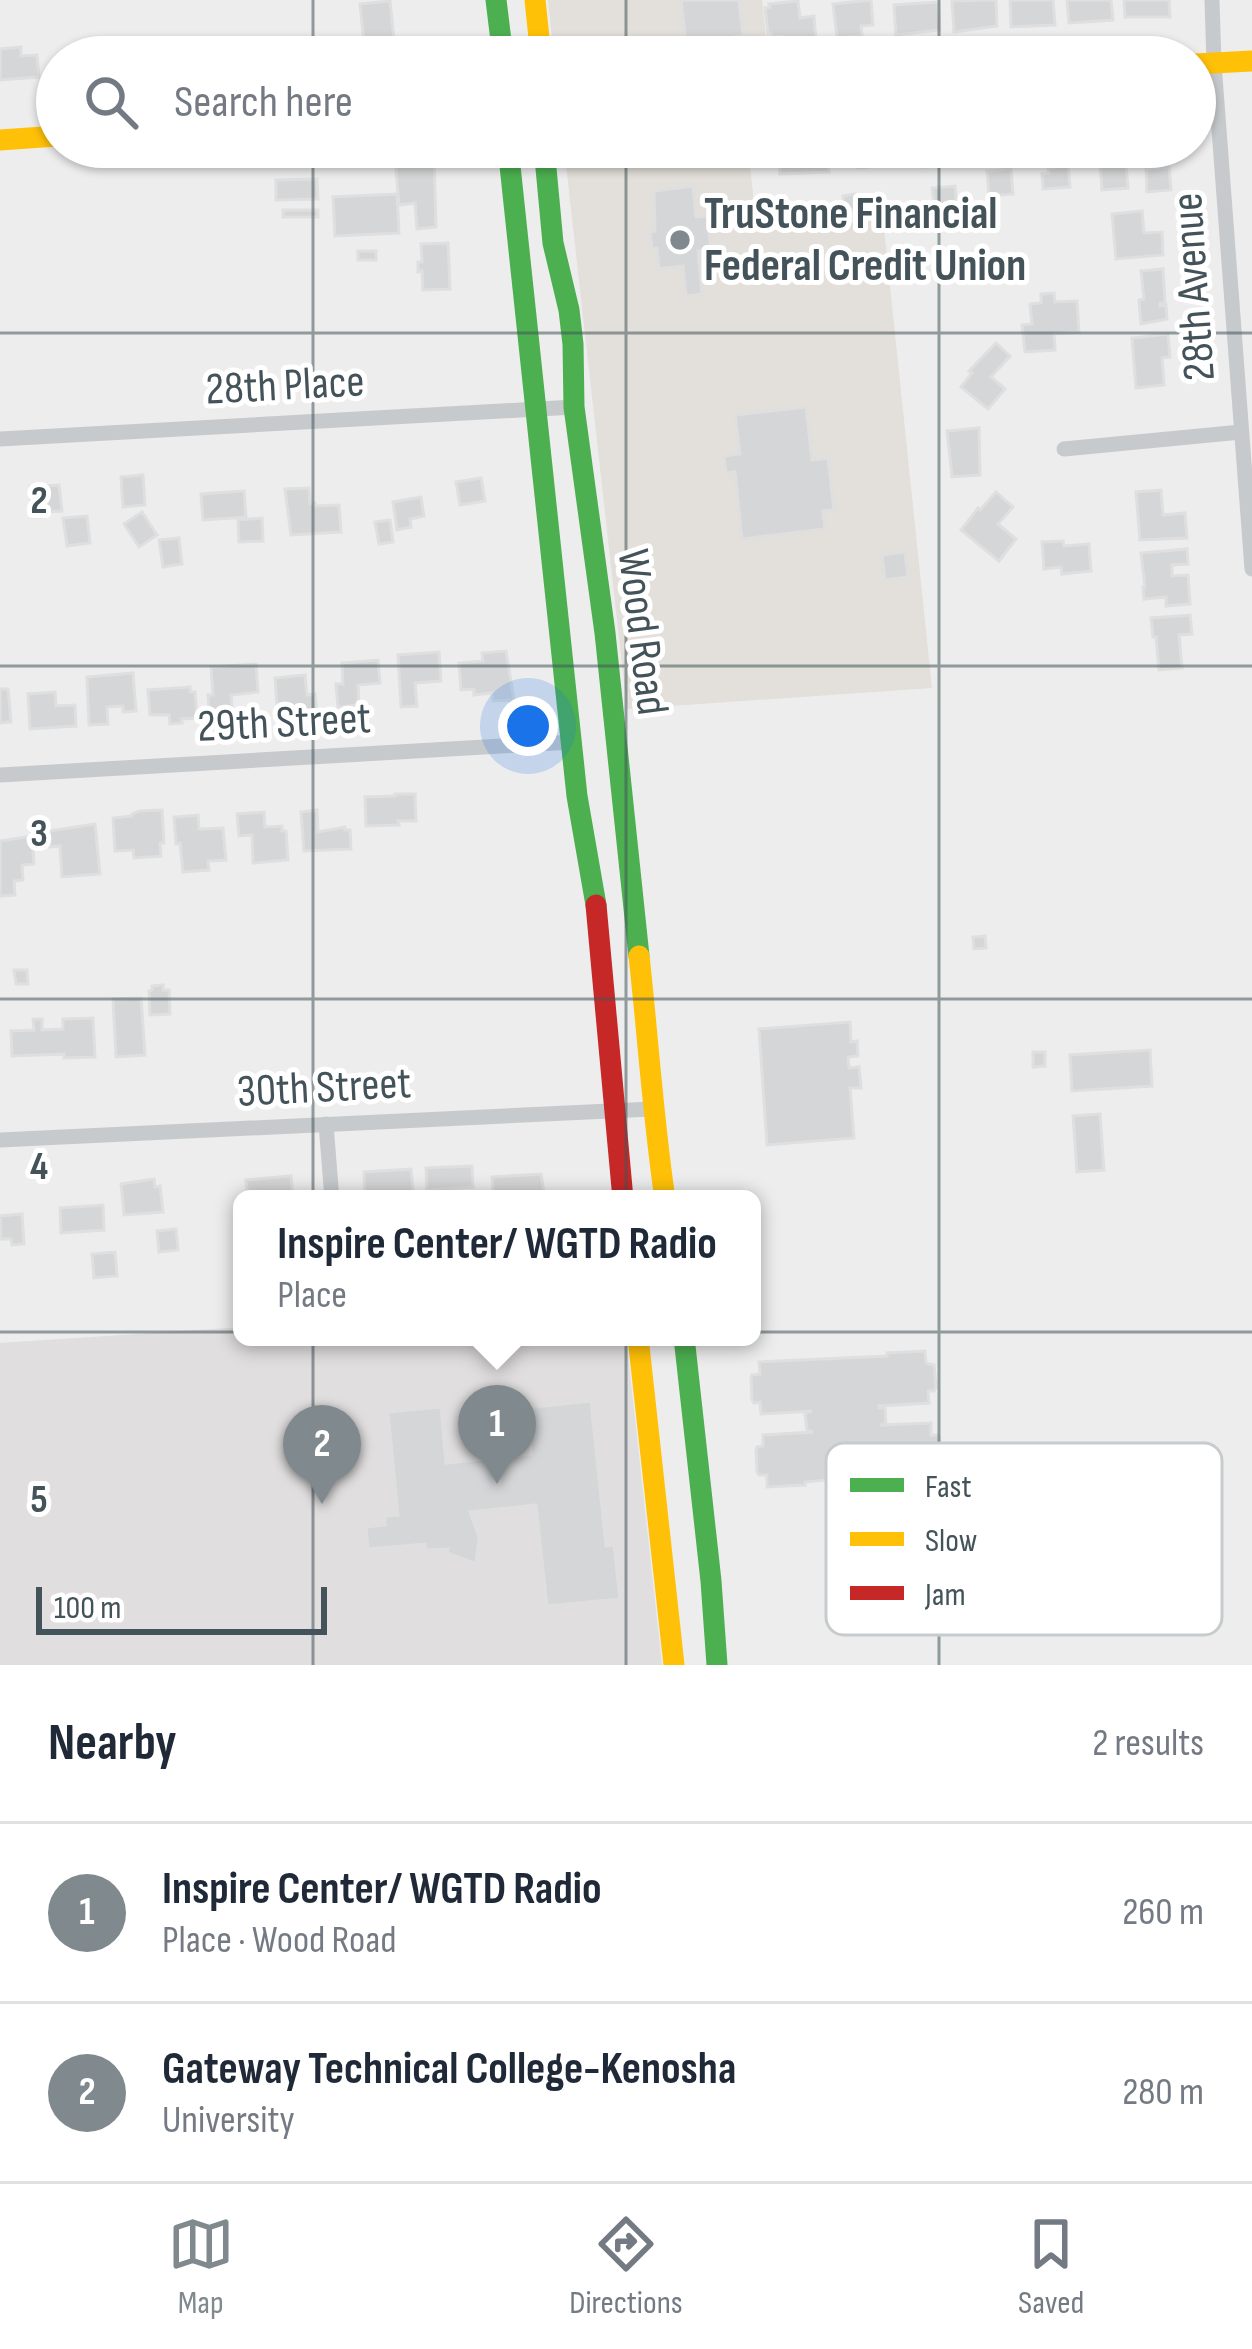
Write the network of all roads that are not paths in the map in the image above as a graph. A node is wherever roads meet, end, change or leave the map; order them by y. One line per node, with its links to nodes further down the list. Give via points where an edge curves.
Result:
1 (496, 0): 4 (street)
2 (535, 0): 5 (street)
3 (1212, 0): 6 (street, 28th Avenue)
4 (500, 36)
5 (539, 36)
6 (1208, 36)
7 (1252, 61): 8 (street)
8 (1216, 63)
9 (36, 137): 10 (street)
10 (0, 140)
11 (510, 168): 14 (street, Wood Road)
12 (546, 168): 15 (street, Wood Road, via 573,344)
13 (1214, 168): 16 (street, 28th Avenue)
14 (535, 407): 15 (street, 28th Place); 17 (street, 28th Place); 20 (street, Wood Road)
15 (574, 407): 22 (street, Wood Road)
16 (1241, 432): 18 (street); 19 (street, 28th Avenue)
17 (0, 439)
18 (1064, 448)
19 (1252, 569)
20 (572, 742): 21 (street, 29th Street); 23 (street, Wood Road, via 603,959)
21 (0, 775)
22 (652, 1109): 23 (street, 30th Street); 28 (street, Wood Road)
23 (614, 1111): 24 (street, 30th Street); 27 (street, Wood Road)
24 (326, 1124): 25 (street, 30th Street); 26 (street)
25 (0, 1140)
26 (331, 1190)
27 (622, 1190)
28 (664, 1190)
29 (639, 1346): 31 (street)
30 (685, 1346): 32 (street)
31 (674, 1665)
32 (717, 1665)

